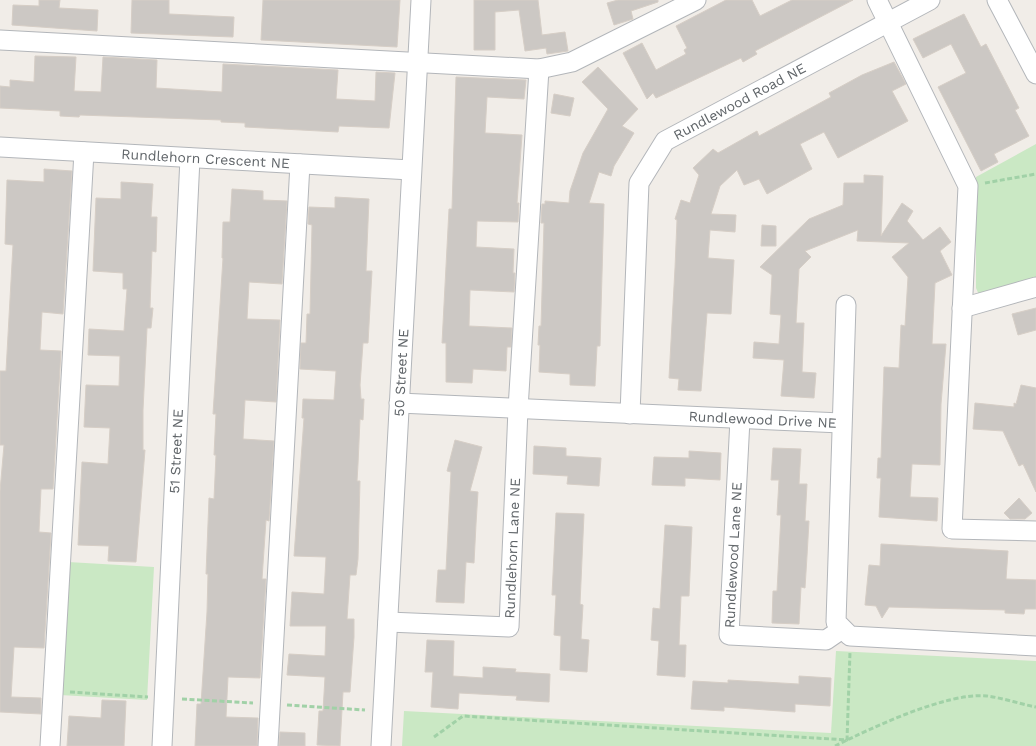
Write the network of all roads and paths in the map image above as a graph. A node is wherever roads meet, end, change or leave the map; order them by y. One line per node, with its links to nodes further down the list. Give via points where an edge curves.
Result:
1 (421, 0): 8 (street, 50 Street NE)
2 (696, 0): 9 (street, via 572,62)
3 (876, 0): 6 (street)
4 (930, 0): 6 (street, Rundlewood Road NE)
5 (997, 0): 10 (street)
6 (888, 23): 17 (street); 23 (street, Rundlewood Road NE, via 665,141 639,183)
7 (0, 40): 8 (street)
8 (418, 62): 9 (street); 15 (street, 50 Street NE)
9 (538, 69): 22 (street)
10 (1036, 74)
11 (0, 147): 12 (street, Rundlehorn Crescent NE)
12 (84, 152): 13 (street, Rundlehorn Crescent NE); 30 (street)
13 (190, 158): 14 (street, Rundlehorn Crescent NE); 31 (street, 51 Street NE)
14 (300, 164): 15 (street, Rundlehorn Crescent NE); 32 (street)
15 (411, 170): 21 (street, 50 Street NE)
16 (1036, 174): 17 (path)
17 (968, 186): 20 (street)
18 (1036, 287): 20 (street)
19 (846, 305): 25 (street)
20 (962, 308): 26 (street, via 952,529)
21 (399, 403): 22 (street, Rundlewood Drive NE); 27 (street, 50 Street NE)
22 (518, 409): 23 (street, Rundlewood Drive NE); 27 (street, Rundlehorn Lane NE, via 509,627)
23 (630, 414): 24 (street, Rundlewood Drive NE)
24 (740, 419): 25 (street, Rundlewood Drive NE); 28 (street, Rundlewood Lane NE, via 730,635 826,640)
25 (841, 423): 28 (street, Rundlewood Drive NE, via 836,622)
26 (1036, 531)
27 (388, 622): 34 (street, 50 Street NE)
28 (846, 632): 29 (street); 36 (path)
29 (1036, 646)
30 (52, 691): 31 (path); 37 (street)
31 (164, 698): 32 (path); 38 (street, 51 Street NE)
32 (270, 704): 34 (path); 39 (street)
33 (1036, 707): 36 (path, via 986,696 947,701 882,723)
34 (384, 711): 40 (street, 50 Street NE)
35 (434, 737): 36 (path, via 463,716)
36 (847, 740): 41 (path)
37 (50, 746)
38 (162, 746)
39 (268, 746)
40 (381, 746)
41 (835, 746)

